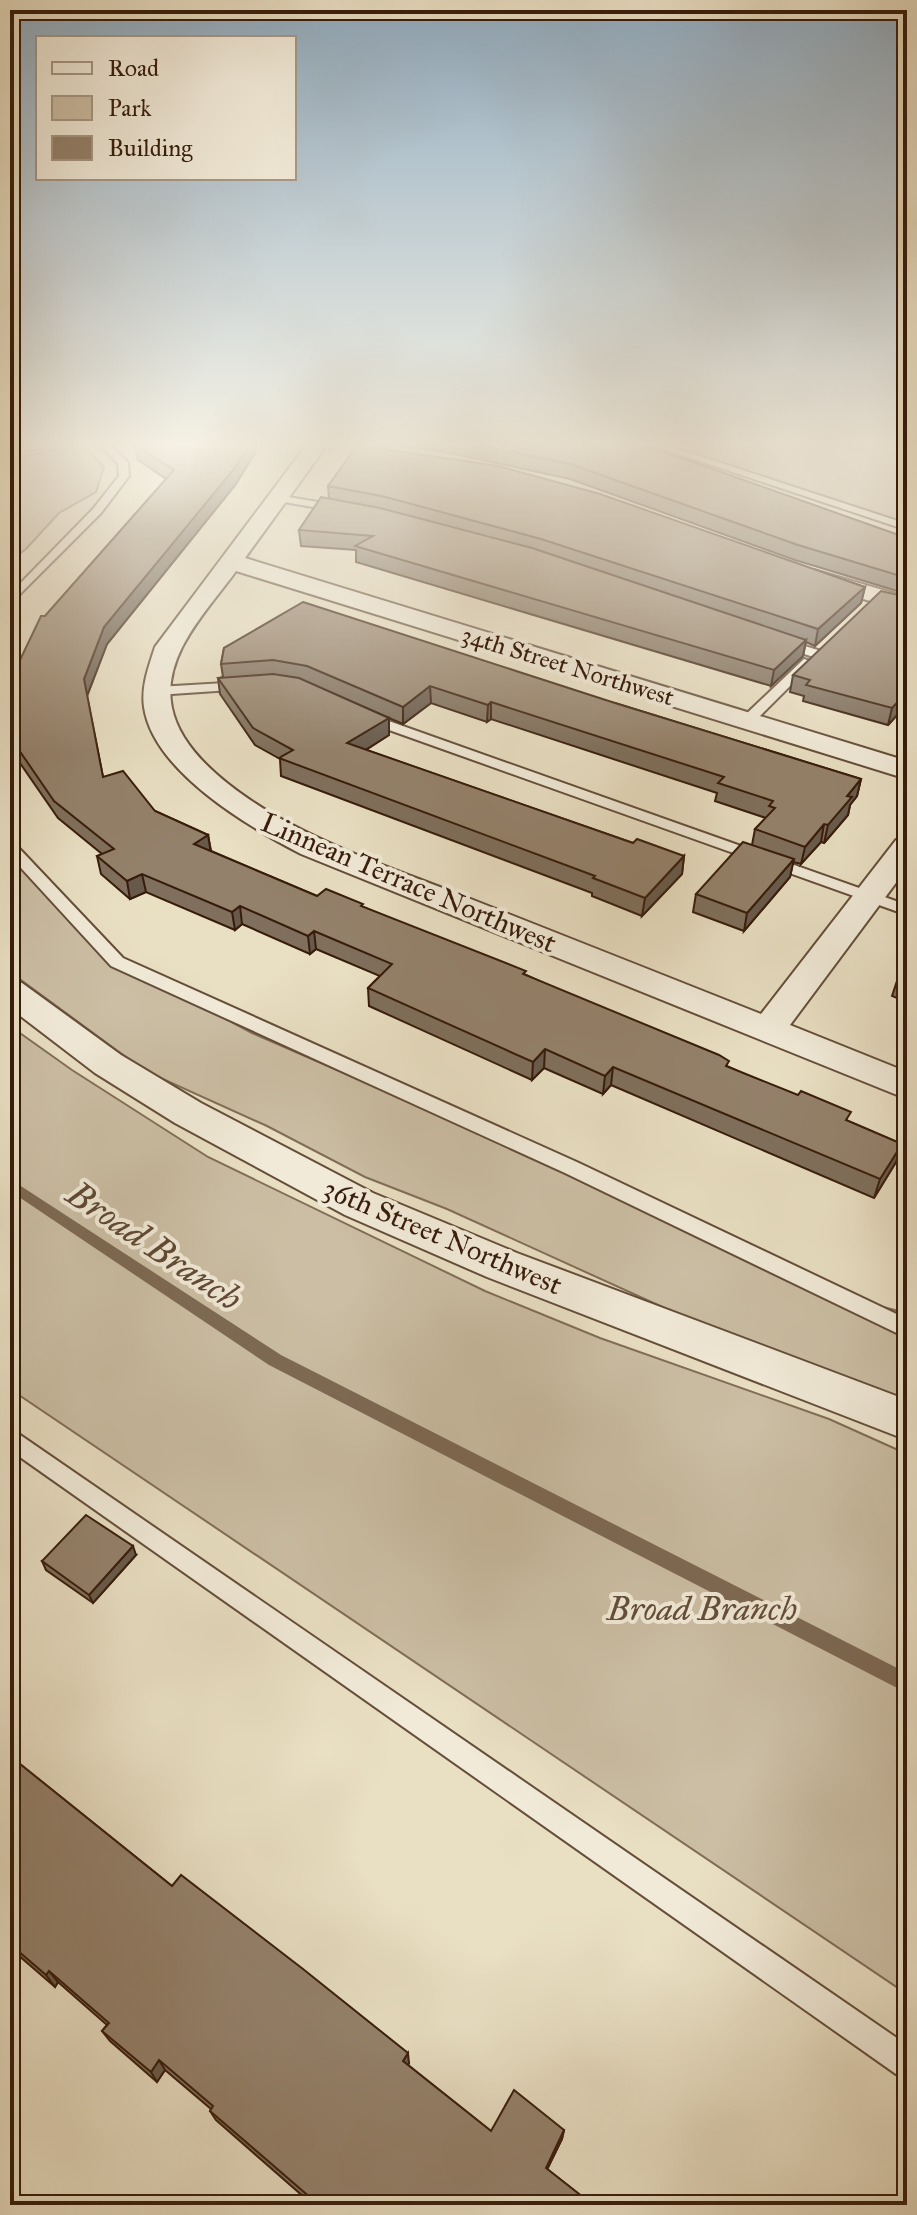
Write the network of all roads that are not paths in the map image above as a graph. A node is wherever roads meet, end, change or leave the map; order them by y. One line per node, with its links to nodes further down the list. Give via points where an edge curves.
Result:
1 (63, 546): 5 (lane)
2 (241, 546): 3 (street, Linnean Terrace Northwest)
3 (230, 561): 11 (street, Linnean Terrace Northwest, via 168,647); 13 (street, 34th Street Northwest)
4 (799, 572): 6 (street, via 873,601)
5 (10, 601)
6 (907, 605)
7 (772, 639): 9 (lane)
8 (827, 645): 9 (lane)
9 (817, 654): 13 (lane)
10 (261, 685): 11 (lane)
11 (157, 691): 20 (street, Linnean Terrace Northwest, via 163,724 192,765 218,791 267,824 329,854)
12 (362, 715): 17 (lane)
13 (747, 721): 14 (street, 34th Street Northwest)
14 (907, 770)
15 (10, 847): 22 (lane, via 117,962 572,1168)
16 (907, 847): 17 (street)
17 (869, 897): 18 (lane); 20 (street)
18 (907, 910)
19 (10, 991): 23 (street, 36th Street Northwest, via 108,1064 188,1113 359,1204 502,1265)
20 (768, 1030): 21 (street, Linnean Terrace Northwest)
21 (907, 1086)
22 (907, 1329)
23 (907, 1420)
24 (10, 1438): 25 (lane)
25 (907, 2063)

